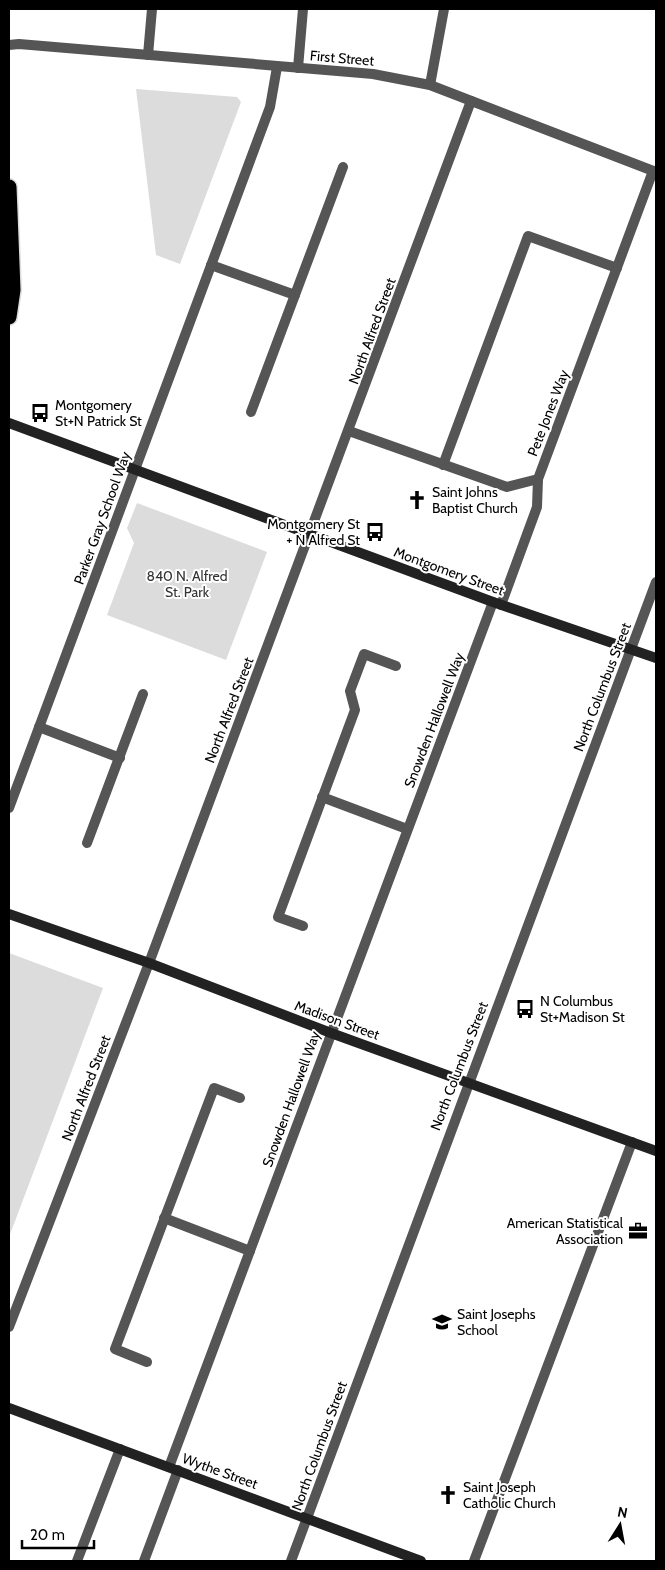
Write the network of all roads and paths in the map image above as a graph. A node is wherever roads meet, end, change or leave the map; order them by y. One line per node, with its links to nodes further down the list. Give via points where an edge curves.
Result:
1 (152, 9): 5 (street)
2 (303, 9): 7 (street)
3 (444, 9): 8 (street)
4 (9, 45): 5 (street, First Street)
5 (148, 55): 6 (street, First Street)
6 (277, 67): 7 (street, First Street); 13 (street, Parker Gray School Way, via 270,107)
7 (298, 68): 8 (street, First Street, via 373,74)
8 (430, 85): 9 (street, First Street)
9 (471, 101): 11 (street, First Street); 19 (street, North Alfred Street)
10 (343, 167): 15 (street)
11 (655, 171): 14 (street, Pete Jones Way)
12 (9, 188): 16 (highway, via 12,290)
13 (211, 265): 15 (street); 21 (street, Parker Gray School Way)
14 (617, 268): 20 (street, via 528,236); 22 (street, Pete Jones Way)
15 (295, 295): 17 (street)
16 (9, 317)
17 (250, 412)
18 (9, 423): 21 (street, Montgomery Street)
19 (349, 431): 20 (street, Pete Jones Way); 23 (street, North Alfred Street)
20 (443, 465): 22 (street, Pete Jones Way, via 507,487)
21 (134, 470): 23 (street, Montgomery Street); 30 (street, Parker Gray School Way)
22 (538, 478): 25 (street, Snowden Hallowell Way, via 537,507)
23 (310, 534): 25 (street, Montgomery Street); 38 (street, North Alfred Street)
24 (656, 582): 26 (street, North Columbus Street)
25 (497, 603): 26 (street, Montgomery Street); 34 (street, Snowden Hallowell Way)
26 (631, 649): 27 (street, Montgomery Street); 40 (street, North Columbus Street)
27 (656, 658)
28 (396, 666): 32 (street, via 364,654 350,691 355,710)
29 (144, 694): 31 (street)
30 (39, 727): 31 (street); 33 (street, Parker Gray School Way)
31 (120, 758): 35 (street)
32 (322, 797): 34 (street); 37 (street, via 278,917)
33 (9, 808)
34 (407, 829): 39 (street, Snowden Hallowell Way)
35 (87, 844)
36 (9, 914): 38 (street, Madison Street)
37 (303, 926)
38 (149, 963): 39 (street, Madison Street); 46 (street, North Alfred Street)
39 (331, 1032): 40 (street, Madison Street); 45 (street, Snowden Hallowell Way)
40 (468, 1082): 42 (street, Madison Street); 51 (street, North Columbus Street)
41 (240, 1098): 44 (street, via 214,1088)
42 (632, 1142): 43 (street, Madison Street); 56 (street)
43 (656, 1151)
44 (164, 1218): 45 (street); 47 (street, via 115,1349)
45 (250, 1251): 50 (street, Snowden Hallowell Way)
46 (9, 1327)
47 (147, 1362)
48 (9, 1408): 49 (street, Wythe Street)
49 (120, 1449): 50 (street, Wythe Street); 52 (street)
50 (174, 1469): 51 (street, Wythe Street); 53 (street, Snowden Hallowell Way)
51 (307, 1518): 54 (street, North Columbus Street); 55 (street, Wythe Street)
52 (77, 1561)
53 (144, 1561)
54 (291, 1561)
55 (421, 1561)
56 (474, 1561)

